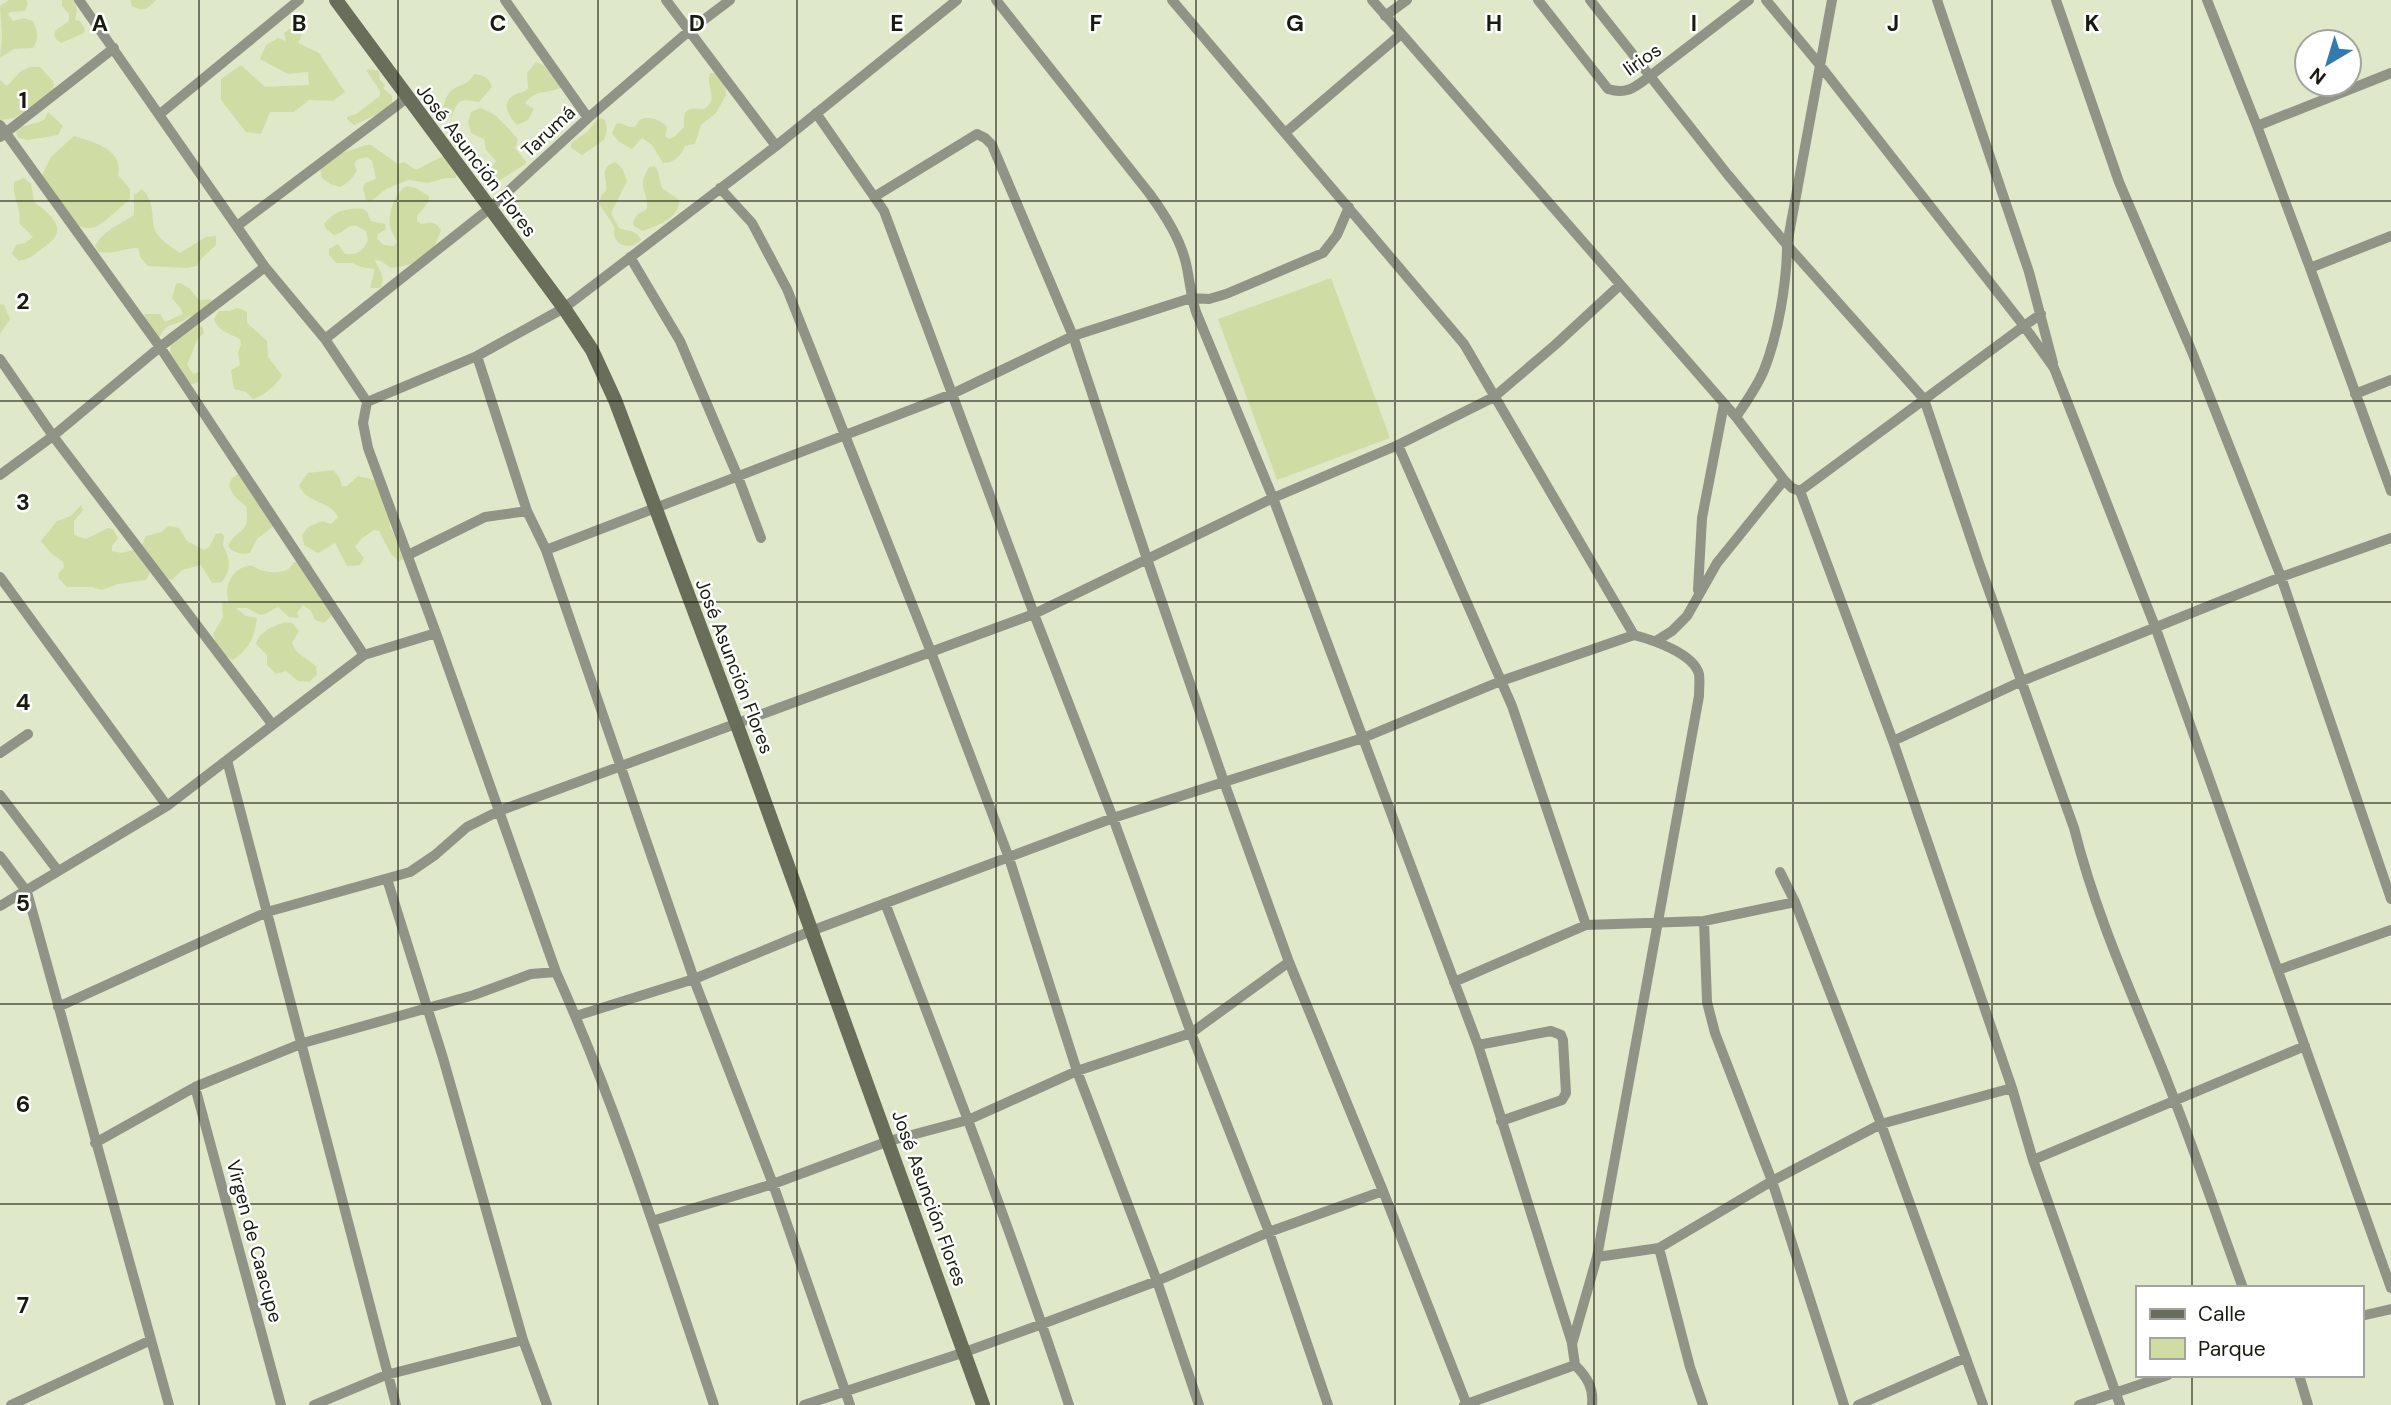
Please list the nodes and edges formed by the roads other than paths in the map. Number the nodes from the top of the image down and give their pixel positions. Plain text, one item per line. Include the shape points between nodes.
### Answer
1 (299, 0) edge
2 (336, 0) edge
3 (505, 0) edge
4 (666, 0) edge
5 (730, 0) edge
6 (957, 0) edge
7 (996, 0) edge
8 (1172, 0) edge
9 (1372, 0) edge
10 (1407, 0) edge
11 (1538, 0) edge
12 (1590, 0) edge
13 (1749, 0) edge
14 (1766, 0) edge
15 (1832, 0) edge
16 (1937, 0) edge
17 (2056, 0) edge
18 (2207, 0) edge
19 (84, 2) edge
20 (1385, 16) junction
21 (689, 31) junction
22 (1400, 35) junction
23 (114, 48) junction
24 (1819, 64) junction
25 (2391, 73) edge
26 (1650, 76) junction
27 (407, 98) junction
28 (816, 113) junction
29 (160, 114) junction
30 (588, 118) junction
31 (2257, 126) junction
32 (2, 132) edge
33 (1285, 132) junction
34 (776, 146) junction
35 (720, 188) junction
36 (874, 197) junction
37 (1349, 207) junction
38 (489, 209) junction
39 (237, 226) junction
40 (2391, 236) edge
41 (1787, 245) junction
42 (630, 257) junction
43 (265, 267) junction
44 (2310, 268) junction
45 (1620, 285) junction
46 (1191, 298) junction
47 (564, 308) junction
48 (2041, 314) junction
49 (2024, 327) junction
50 (1073, 335) junction
51 (325, 339) junction
52 (160, 347) junction
53 (477, 356) junction
54 (0, 359) edge
55 (2054, 368) junction
56 (2391, 380) edge
57 (952, 394) junction
58 (2355, 394) junction
59 (1494, 397) junction
60 (1924, 399) junction
61 (367, 402) junction
62 (1724, 404) junction
63 (1736, 417) junction
64 (845, 435) junction
65 (53, 436) junction
66 (1398, 445) junction
67 (0, 475) edge
68 (738, 477) junction
69 (1784, 480) junction
70 (1800, 491) junction
71 (2391, 491) edge
72 (1273, 498) junction
73 (654, 509) junction
74 (527, 511) junction
75 (761, 538) dead end
76 (2391, 538) edge
77 (546, 550) junction
78 (408, 555) junction
79 (1147, 559) junction
80 (0, 577) edge
81 (2281, 577) junction
82 (1698, 594) junction
83 (1034, 614) junction
84 (2156, 629) junction
85 (436, 632) junction
86 (1634, 635) junction
87 (1656, 641) junction
88 (931, 652) junction
89 (364, 655) junction
90 (1501, 681) junction
91 (2022, 681) junction
92 (272, 724) junction
93 (737, 725) junction
94 (28, 734) dead end
95 (1363, 738) junction
96 (1894, 741) junction
97 (0, 753) edge
98 (228, 761) junction
99 (620, 767) junction
100 (1224, 782) junction
101 (0, 794) edge
102 (167, 806) junction
103 (499, 811) junction
104 (1113, 818) junction
105 (0, 856) edge
106 (1009, 858) junction
107 (58, 871) junction
108 (1780, 872) dead end
109 (387, 879) junction
110 (27, 891) junction
111 (2391, 899) edge
112 (1795, 902) junction
113 (885, 903) junction
114 (0, 906) edge
115 (267, 912) junction
116 (1704, 921) junction
117 (1659, 923) junction
118 (1586, 925) junction
119 (2391, 930) edge
120 (811, 931) junction
121 (1289, 962) junction
122 (2278, 970) junction
123 (556, 972) junction
124 (694, 979) junction
125 (1454, 982) junction
126 (58, 1007) junction
127 (428, 1009) junction
128 (576, 1016) junction
129 (1191, 1033) junction
130 (303, 1043) junction
131 (1478, 1045) junction
132 (2305, 1046) junction
133 (1077, 1071) junction
134 (195, 1087) junction
135 (2012, 1088) junction
136 (2174, 1102) junction
137 (968, 1120) junction
138 (1501, 1121) junction
139 (1881, 1124) junction
140 (889, 1141) junction
141 (95, 1143) junction
142 (2034, 1160) junction
143 (1772, 1181) junction
144 (773, 1184) junction
145 (1383, 1191) junction
146 (652, 1221) junction
147 (1269, 1232) junction
148 (1659, 1248) junction
149 (1598, 1257) junction
150 (1157, 1281) junction
151 (2242, 1286) edge
152 (2391, 1288) edge
153 (2391, 1309) edge
154 (2363, 1316) edge
155 (1042, 1324) junction
156 (151, 1340) junction
157 (523, 1340) junction
158 (1572, 1343) junction
159 (965, 1352) junction
160 (1965, 1358) junction
161 (1575, 1365) junction
162 (386, 1375) junction
163 (2163, 1377) edge
164 (2300, 1377) edge
165 (845, 1392) junction
166 (2117, 1394) junction
167 (10, 1405) edge
168 (169, 1405) edge
169 (281, 1405) edge
170 (314, 1405) edge
171 (396, 1405) edge
172 (547, 1405) edge
173 (714, 1405) edge
174 (804, 1405) edge
175 (850, 1405) edge
176 (983, 1405) edge
177 (1069, 1405) edge
178 (1199, 1405) edge
179 (1328, 1405) edge
180 (1466, 1405) edge
181 (1592, 1405) edge
182 (1703, 1405) edge
183 (1844, 1405) edge
184 (1858, 1405) edge
185 (1983, 1405) edge
186 (2079, 1405) edge
187 (2120, 1405) edge
188 (2308, 1405) edge

1 - 29 street
2 - 27 street, José Asunción Flores
3 - 30 street
4 - 21 street
5 - 21 street, Tarumá
6 - 28 street
7 - 46 street via 1166,216 1187,266
8 - 33 street
9 - 20 street
10 - 20 street
11 - 26 street, lirios via 1608,89 1621,93
12 - 26 street
13 - 26 street, lirios
14 - 24 street
15 - 24 street
16 - 48 street
17 - 81 street via 2119,182
18 - 31 street
19 - 23 street
20 - 22 street
21 - 30 street, Tarumá
21 - 34 street
22 - 33 street
22 - 45 street
23 - 29 street
23 - 32 street
24 - 41 street
24 - 49 street
25 - 31 street
26 - 41 street
27 - 38 street, José Asunción Flores
27 - 39 street
28 - 34 street
28 - 36 street
29 - 39 street
30 - 38 street, Tarumá
31 - 44 street
32 - 52 street
33 - 37 street
34 - 35 street
35 - 42 street
35 - 64 street via 752,223 787,289
36 - 50 street via 977,134 985,138 992,145
36 - 57 street via 884,211
37 - 46 street via 1323,253 1209,299
37 - 59 street via 1464,344
38 - 47 street, José Asunción Flores
38 - 51 street, Tarumá
39 - 43 street
40 - 44 street
41 - 60 street
41 - 63 street via 1785,285 1769,355 1760,380
42 - 47 street
42 - 68 street via 680,341
43 - 51 street
43 - 52 street
44 - 58 street
45 - 59 street
45 - 62 street
46 - 50 street
46 - 72 street
47 - 53 street
47 - 73 street, José Asunción Flores via 592,350 615,400
48 - 49 street
48 - 55 street
49 - 55 street
49 - 60 street
50 - 57 street
50 - 79 street
51 - 61 street
52 - 65 street
52 - 89 street
53 - 61 street
53 - 74 street
54 - 65 street
55 - 84 street
56 - 58 street
57 - 64 street
57 - 83 street
58 - 71 street
59 - 66 street
59 - 86 street
60 - 70 street
60 - 91 street
61 - 78 street via 363,423 368,448
62 - 63 street
62 - 82 street via 1702,518
63 - 69 street
64 - 68 street
64 - 88 street
65 - 67 street
65 - 92 street
66 - 72 street
66 - 90 street
68 - 73 street
68 - 75 street
69 - 70 street
69 - 82 street via 1717,563
70 - 96 street
72 - 79 street
72 - 95 street
73 - 77 street
73 - 93 street, José Asunción Flores
74 - 77 street
74 - 78 street via 485,517
76 - 81 street
77 - 99 street
78 - 85 street
79 - 83 street
79 - 100 street
80 - 102 street
81 - 84 street
81 - 111 street
82 - 87 street via 1672,631
83 - 88 street
83 - 104 street
84 - 91 street
84 - 122 street
85 - 89 street
85 - 103 street
86 - 87 street
86 - 90 street
87 - 117 street via 1691,661 1700,676
88 - 93 street
88 - 106 street
89 - 92 street
90 - 95 street
90 - 118 street
91 - 96 street
91 - 136 street via 2093,897
92 - 98 street
93 - 99 street
93 - 120 street, José Asunción Flores
94 - 97 street
95 - 100 street
95 - 125 street
96 - 135 street
98 - 102 street
98 - 115 street
99 - 103 street
99 - 124 street
100 - 104 street
100 - 121 street
101 - 107 street
102 - 107 street
103 - 109 street via 467,827 410,872
103 - 123 street
104 - 106 street
104 - 129 street
105 - 110 street
106 - 113 street
106 - 133 street
107 - 110 street
108 - 112 street
109 - 115 street
109 - 127 street
110 - 114 street
110 - 126 street
112 - 116 street
112 - 139 street
113 - 120 street
113 - 137 street
115 - 126 street
115 - 130 street
116 - 117 street
116 - 143 street via 1707,1002
117 - 118 street
117 - 149 street
118 - 125 street
119 - 122 street
120 - 124 street
120 - 140 street, José Asunción Flores
121 - 129 street
121 - 145 street
122 - 132 street
123 - 127 street via 531,974
123 - 128 street
124 - 128 street
124 - 144 street
125 - 131 street
126 - 141 street
127 - 130 street
127 - 157 street
128 - 146 street
129 - 133 street
129 - 147 street
130 - 134 street
130 - 162 street
131 - 138 street
131 - 138 street via 1551,1031 1563,1040 1563,1100
132 - 136 street
132 - 152 street
133 - 137 street
133 - 150 street
134 - 141 street
134 - 169 street, Virgen de Caacupe
135 - 139 street
135 - 142 street
136 - 142 street
136 - 151 street
137 - 140 street
137 - 155 street
138 - 158 street
139 - 143 street
139 - 160 street
140 - 144 street
140 - 159 street, José Asunción Flores
141 - 156 street
142 - 166 street
143 - 148 street
143 - 183 street
144 - 146 street
144 - 165 street
145 - 147 street
145 - 180 street
146 - 173 street
147 - 150 street
147 - 179 street
148 - 149 street
148 - 182 street
149 - 158 street
150 - 155 street
150 - 178 street
153 - 154 street
155 - 159 street
155 - 177 street
156 - 167 street
156 - 168 street
157 - 162 street
157 - 172 street
158 - 161 street
159 - 165 street
159 - 176 street, José Asunción Flores
160 - 184 street
160 - 185 street
161 - 180 street
161 - 181 street via 1593,1390
162 - 170 street
162 - 171 street
163 - 166 street
164 - 188 street
165 - 174 street
165 - 175 street
166 - 186 street
166 - 187 street

